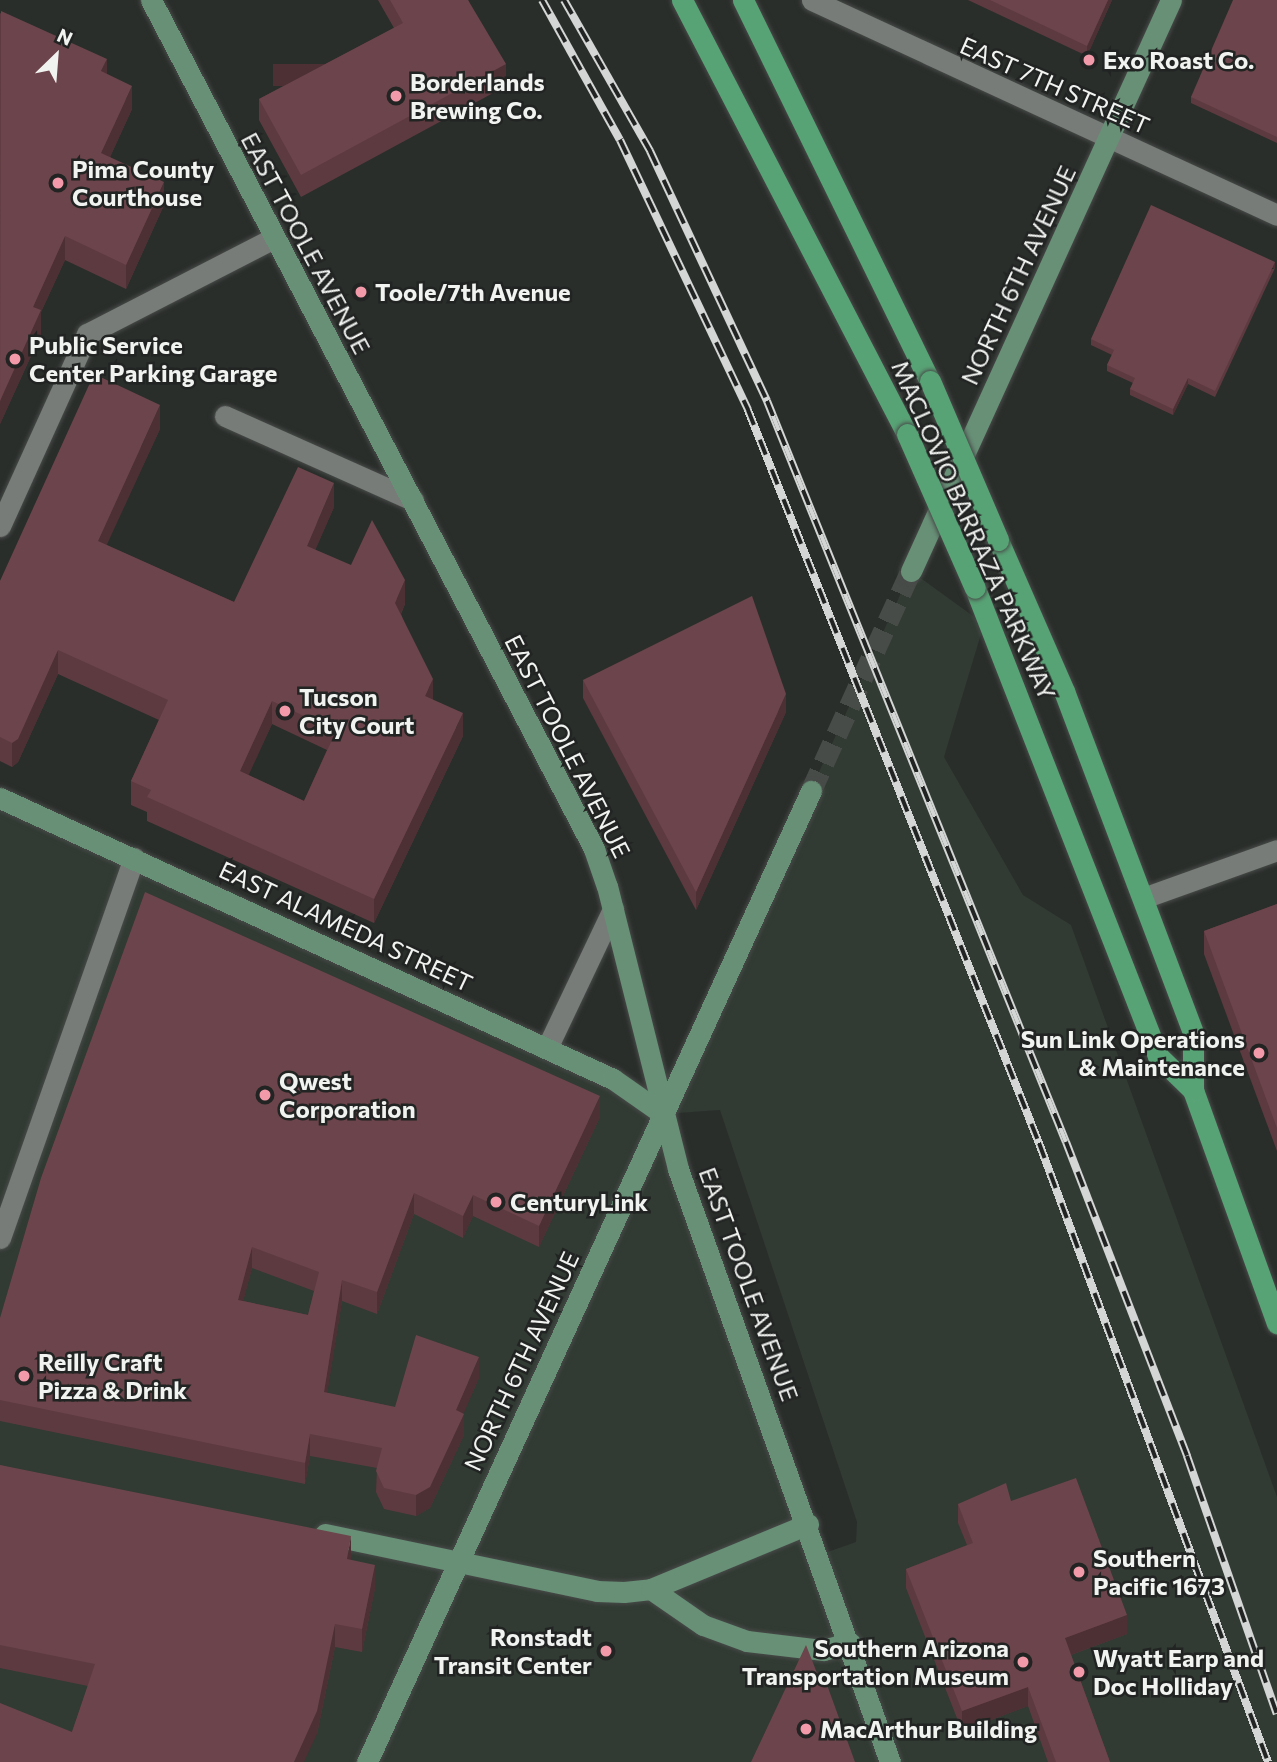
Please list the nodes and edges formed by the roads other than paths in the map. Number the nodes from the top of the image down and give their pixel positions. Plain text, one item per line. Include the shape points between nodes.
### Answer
1 (152, 0) edge
2 (682, 0) edge
3 (743, 0) edge
4 (1171, 0) edge
5 (811, 1) edge
6 (1110, 139) junction
7 (1277, 215) edge
8 (272, 239) junction
9 (225, 416) dead end
10 (413, 500) junction
11 (0, 526) edge
12 (911, 571) tunnel mouth
13 (811, 791) tunnel mouth
14 (0, 798) edge
15 (1277, 850) edge
16 (134, 858) junction
17 (1143, 898) junction
18 (613, 909) junction
19 (547, 1048) junction
20 (1193, 1090) junction
21 (663, 1114) junction
22 (0, 1238) edge
23 (1277, 1322) edge
24 (808, 1524) junction
25 (309, 1531) edge
26 (458, 1562) junction
27 (651, 1589) junction
28 (849, 1643) junction
29 (367, 1762) edge
30 (890, 1762) edge

1 - 8 street, EAST TOOLE AVENUE
2 - 20 main road, MACLOVIO BARRAZA PARKWAY, bridge via 907,434 975,588 1158,1056
3 - 17 main road, MACLOVIO BARRAZA PARKWAY, bridge via 930,381 1064,691
4 - 6 street, NORTH 6TH AVENUE
5 - 6 street, EAST 7TH STREET
6 - 7 street, EAST 7TH STREET
6 - 12 street, NORTH 6TH AVENUE
8 - 10 street, EAST TOOLE AVENUE
8 - 11 street via 87,334
9 - 10 street
10 - 18 street, EAST TOOLE AVENUE via 582,824
13 - 21 street, NORTH 6TH AVENUE
14 - 16 street, EAST ALAMEDA STREET
15 - 17 street
16 - 19 street, EAST ALAMEDA STREET
16 - 22 street
17 - 20 main road, MACLOVIO BARRAZA PARKWAY via 1193,1033
18 - 19 street
18 - 21 street, EAST TOOLE AVENUE
19 - 21 street, EAST ALAMEDA STREET via 613,1079
20 - 23 main road, MACLOVIO BARRAZA PARKWAY
21 - 24 street, EAST TOOLE AVENUE via 687,1194
21 - 26 street, NORTH 6TH AVENUE
24 - 27 street
24 - 28 street, EAST TOOLE AVENUE
25 - 26 street
26 - 27 street via 597,1591
26 - 29 street, NORTH 6TH AVENUE
27 - 28 street via 703,1625 747,1641 823,1650
28 - 30 street, EAST TOOLE AVENUE

